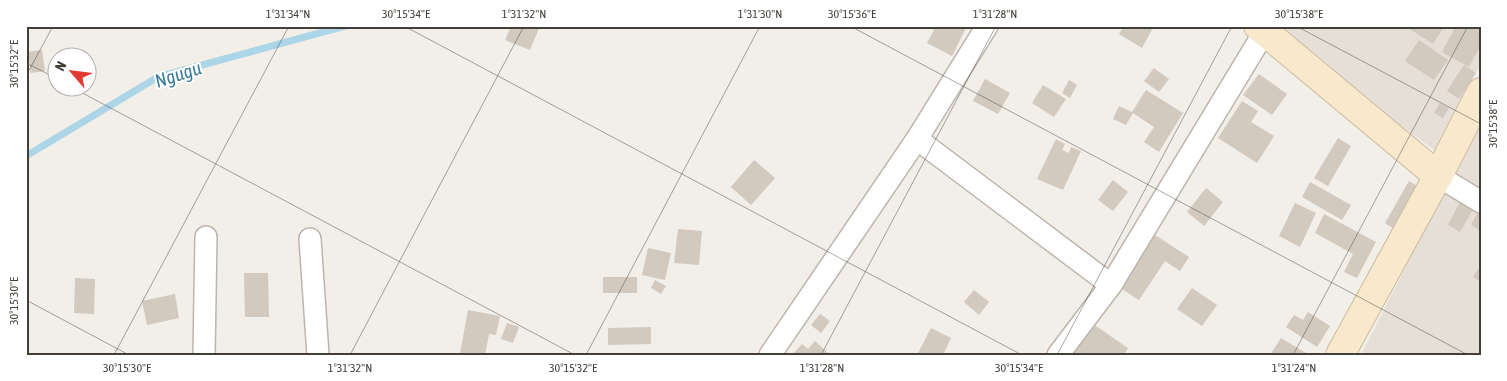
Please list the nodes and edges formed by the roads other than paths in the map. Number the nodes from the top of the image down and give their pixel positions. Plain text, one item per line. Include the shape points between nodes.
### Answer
1 (987, 26) edge
2 (1264, 28) edge
3 (1481, 92) edge
4 (916, 139) junction
5 (1438, 176) junction
6 (1481, 202) edge
7 (206, 237) dead end
8 (310, 239) dead end
9 (1111, 285) junction
10 (204, 355) edge
11 (318, 355) edge
12 (770, 355) edge
13 (1058, 355) edge
14 (1340, 355) edge

1 - 4 street
2 - 5 main road
2 - 9 street
3 - 5 main road
4 - 9 street
4 - 12 street
5 - 6 street
5 - 14 main road
7 - 10 street
8 - 11 street
9 - 13 street

